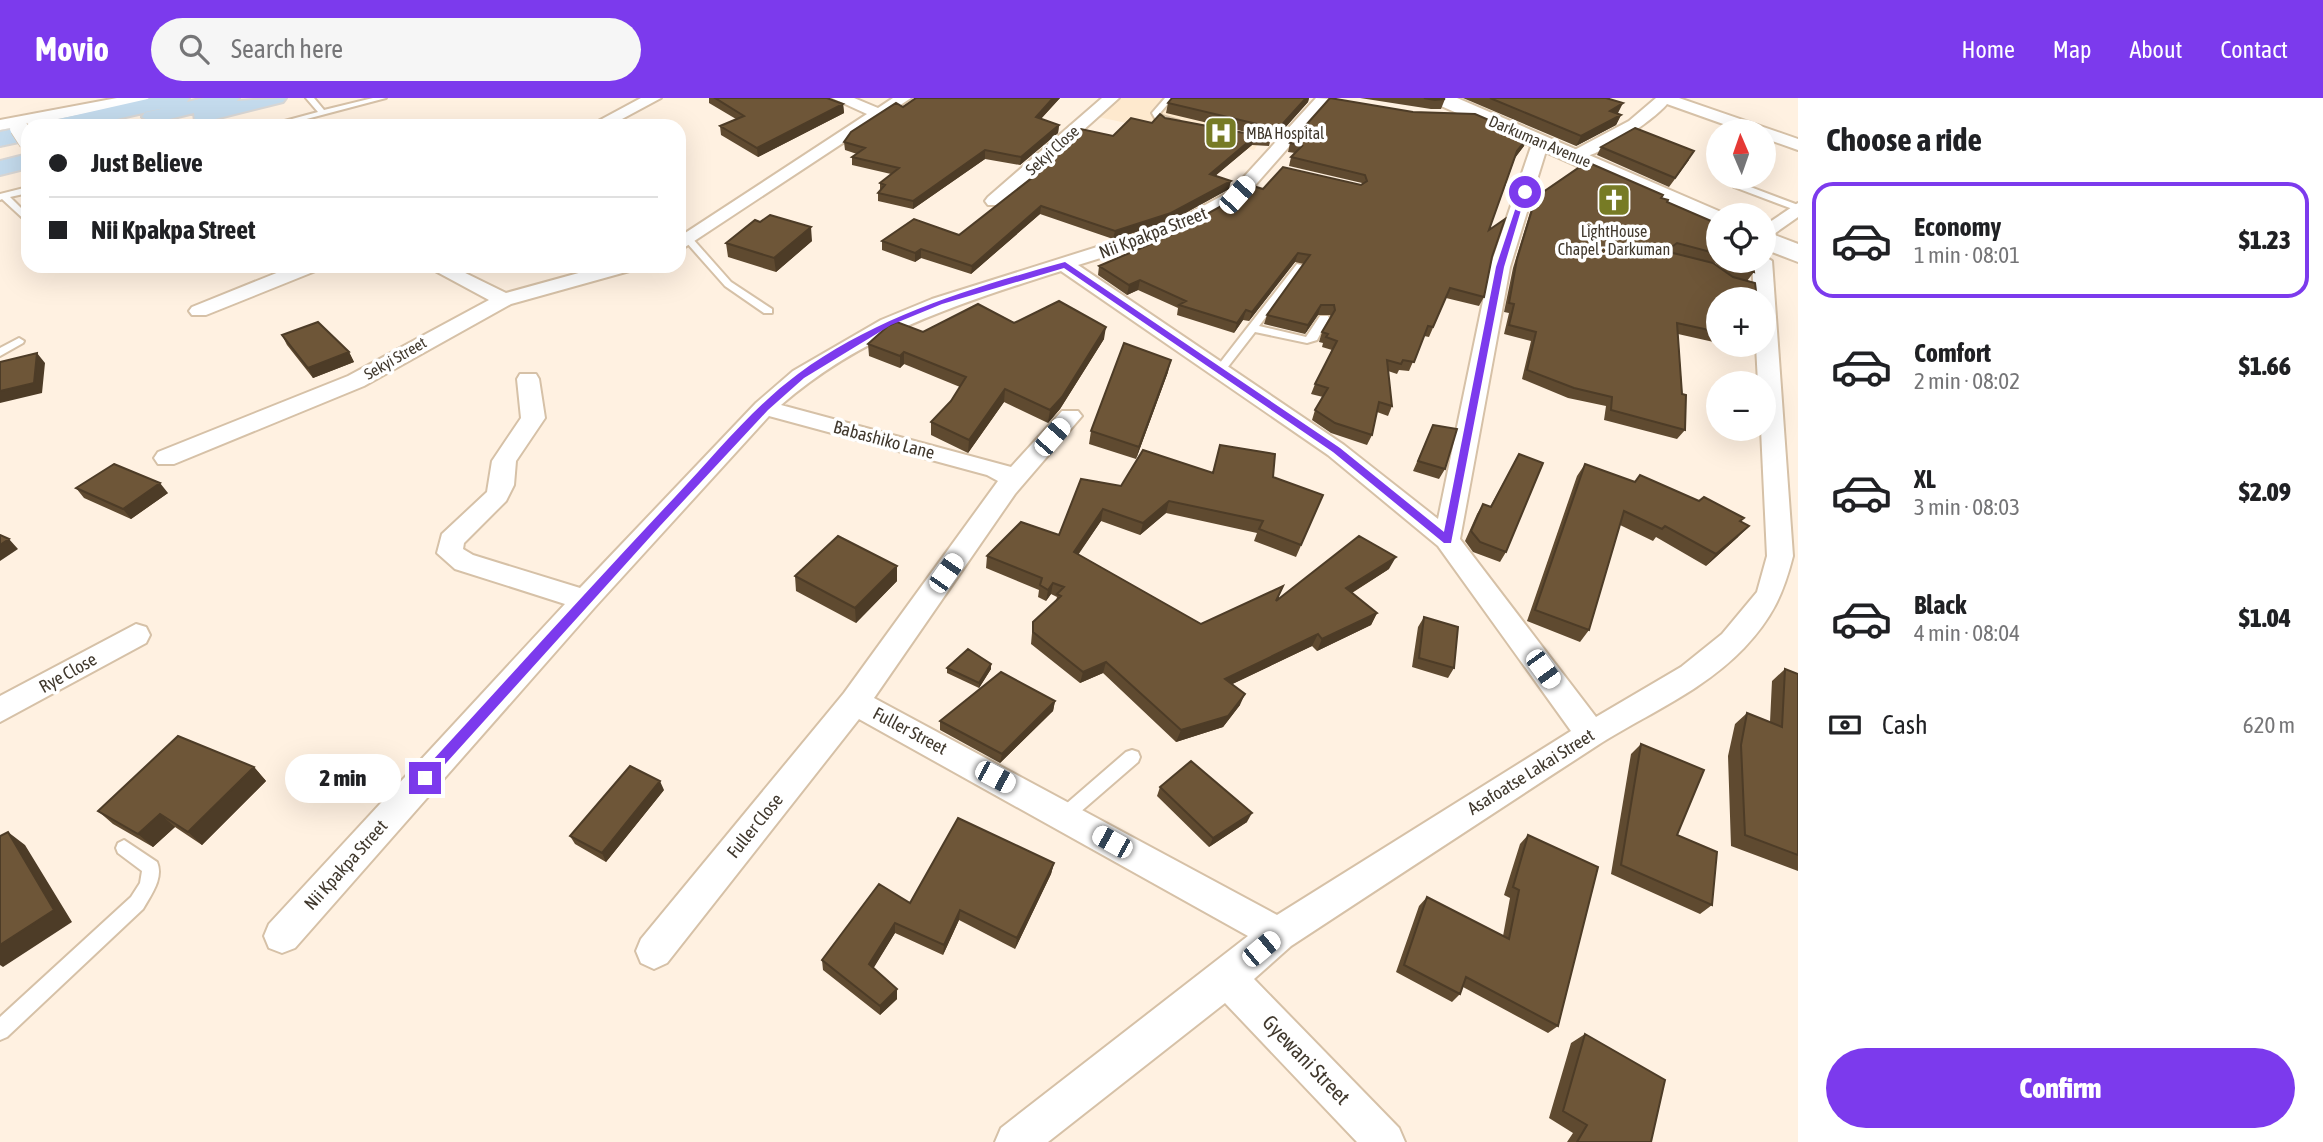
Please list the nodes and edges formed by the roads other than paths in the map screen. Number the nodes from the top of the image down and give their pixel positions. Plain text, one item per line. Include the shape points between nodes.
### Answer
1 (141, 98) edge
2 (179, 98) edge
3 (229, 98) edge
4 (276, 98) edge
5 (310, 98) edge
6 (382, 98) edge
7 (653, 98) edge
8 (840, 98) edge
9 (903, 98) edge
10 (1111, 98) edge
11 (1169, 98) edge
12 (1664, 98) edge
13 (1325, 100) edge
14 (1439, 108) edge
15 (322, 112) junction
16 (880, 114) junction
17 (31, 119) edge
18 (88, 119) edge
19 (143, 119) edge
20 (192, 119) edge
21 (296, 119) edge
22 (611, 119) edge
23 (1724, 119) edge
24 (21, 121) edge
25 (1180, 124) edge
26 (0, 125) edge
27 (1776, 137) edge
28 (21, 138) edge
29 (1541, 141) junction
30 (1798, 145) edge
31 (0, 154) edge
32 (1573, 155) junction
33 (21, 163) edge
34 (0, 168) edge
35 (1748, 189) edge
36 (21, 192) edge
37 (2, 196) edge
38 (994, 201) dead end
39 (1798, 208) edge
40 (21, 214) edge
41 (1706, 214) edge
42 (1776, 227) edge
43 (686, 241) edge
44 (1776, 243) edge
45 (686, 244) edge
46 (1798, 254) edge
47 (1065, 265) junction
48 (1300, 266) edge
49 (294, 273) edge
50 (450, 273) edge
51 (601, 273) edge
52 (1760, 273) edge
53 (504, 300) junction
54 (199, 311) dead end
55 (768, 311) dead end
56 (1324, 318) edge
57 (1252, 328) junction
58 (19, 341) dead end
59 (0, 353) edge
60 (1220, 370) junction
61 (528, 379) dead end
62 (764, 408) junction
63 (1070, 416) dead end
64 (166, 458) dead end
65 (1009, 476) junction
66 (1447, 540) junction
67 (584, 600) junction
68 (136, 635) dead end
69 (855, 702) junction
70 (0, 710) edge
71 (1591, 734) junction
72 (1132, 757) dead end
73 (1065, 815) junction
74 (124, 848) edge
75 (1278, 934) junction
76 (282, 936) dead end
77 (654, 951) dead end
78 (1227, 978) junction
79 (0, 1030) edge
80 (1015, 1142) edge
81 (1385, 1142) edge

1 - 17 street
2 - 18 highway
3 - 19 highway
4 - 20 highway
5 - 15 lane
6 - 15 lane
7 - 22 street
8 - 16 street
9 - 16 street
10 - 38 street, Sekyi Close
11 - 25 lane via 1156,113
12 - 23 street
12 - 32 street via 1625,130
13 - 47 street, Nii Kpakpa Street via 1277,142 1270,167 1212,211 1177,228
14 - 29 street, Darkuman Avenue via 1478,114
15 - 21 lane
16 - 43 street
24 - 26 street
27 - 30 street
28 - 31 highway
29 - 32 street, Darkuman Avenue
29 - 66 street via 1500,267
32 - 41 street, Darkuman Avenue
33 - 34 highway
35 - 39 lane
36 - 37 lane
37 - 40 lane
39 - 42 street
44 - 46 street
45 - 55 lane via 728,284
47 - 60 street
47 - 62 street, Nii Kpakpa Street via 939,303 888,324 801,376
48 - 57 lane
49 - 54 street
50 - 53 street
51 - 53 street, Sekyi Street
52 - 71 street, Asafoatse Lakai Street via 1780,556 1770,594 1732,642 1692,675
53 - 64 street, Sekyi Street via 356,381
56 - 57 lane via 1313,338 1307,340
57 - 60 lane
58 - 59 lane
60 - 66 street via 1336,450
61 - 67 street via 537,409 535,419 505,461 502,486 494,499 451,540 450,553 464,562
62 - 65 street, Babashiko Lane
62 - 67 street, Nii Kpakpa Street
63 - 65 street, Fuller Street
65 - 69 street, Fuller Street via 1006,488
66 - 71 street
67 - 76 street, Nii Kpakpa Street
68 - 70 street, Rye Close
69 - 73 street, Fuller Street
69 - 77 street, Fuller Close
71 - 75 street, Asafoatse Lakai Street
72 - 73 lane
73 - 75 street, Fuller Street
74 - 79 lane via 151,868 148,885 137,903
75 - 78 street, Asafoatse Lakai Street
78 - 80 street, Asafoatse Lakai Street
78 - 81 street, Gyewani Street

